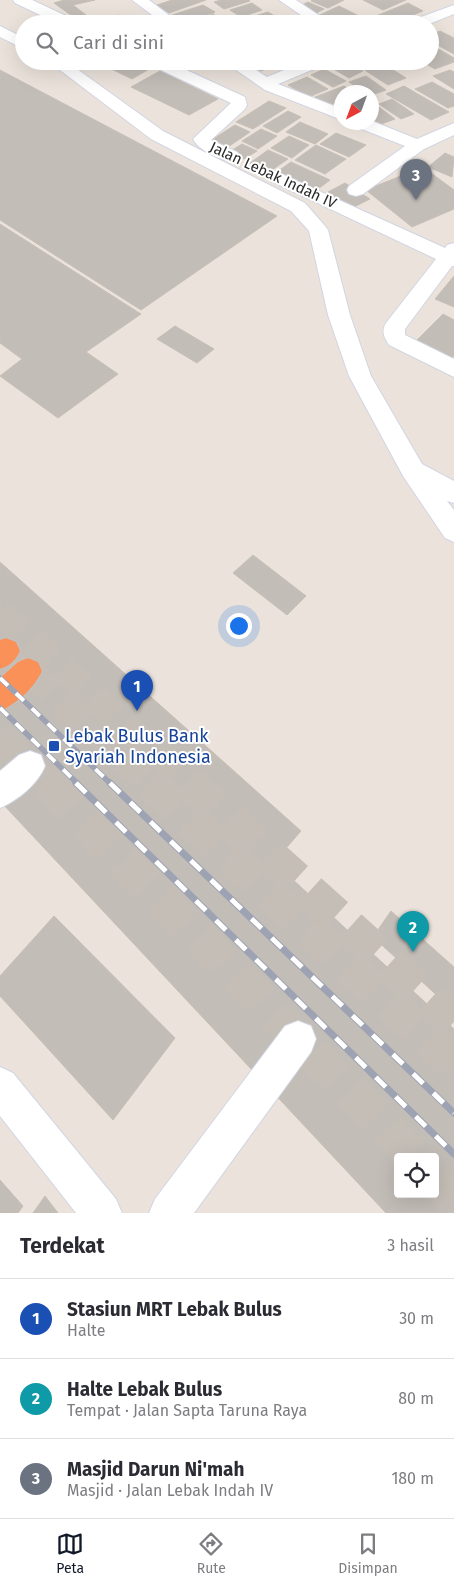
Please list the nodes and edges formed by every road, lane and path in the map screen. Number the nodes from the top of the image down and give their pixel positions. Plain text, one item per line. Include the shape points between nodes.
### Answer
1 (139, 0) edge
2 (286, 0) edge
3 (436, 0) edge
4 (14, 1) edge
5 (453, 9) edge
6 (49, 15) edge
7 (161, 15) edge
8 (311, 15) edge
9 (438, 15) edge
10 (0, 31) edge
11 (15, 39) edge
12 (68, 70) edge
13 (173, 70) edge
14 (244, 70) edge
15 (297, 70) edge
16 (263, 83) junction
17 (334, 112) edge
18 (454, 128) edge
19 (379, 130) edge
20 (418, 145) junction
21 (356, 190) dead end
22 (452, 255) edge
23 (454, 369) edge
24 (412, 469) junction
25 (454, 493) edge
26 (454, 531) edge
27 (28, 672) dead end
28 (0, 697) edge
29 (30, 766) dead end
30 (0, 792) edge
31 (298, 1039) dead end
32 (0, 1086) edge
33 (102, 1213) edge
34 (169, 1213) edge

1 - 7 street
2 - 8 street
3 - 5 street
4 - 6 street
5 - 9 street
10 - 11 street
12 - 24 street via 157,135 298,207 318,230 339,315 360,376
13 - 22 street, Jalan Lebak Indah IV via 239,101 239,105 202,139 204,143
14 - 16 street
15 - 16 street
16 - 17 street
18 - 20 street
19 - 20 street
20 - 21 street
22 - 23 street via 394,328 394,335 397,340
24 - 25 street
24 - 26 street
27 - 28 highway
29 - 30 street
31 - 34 street
32 - 33 street

